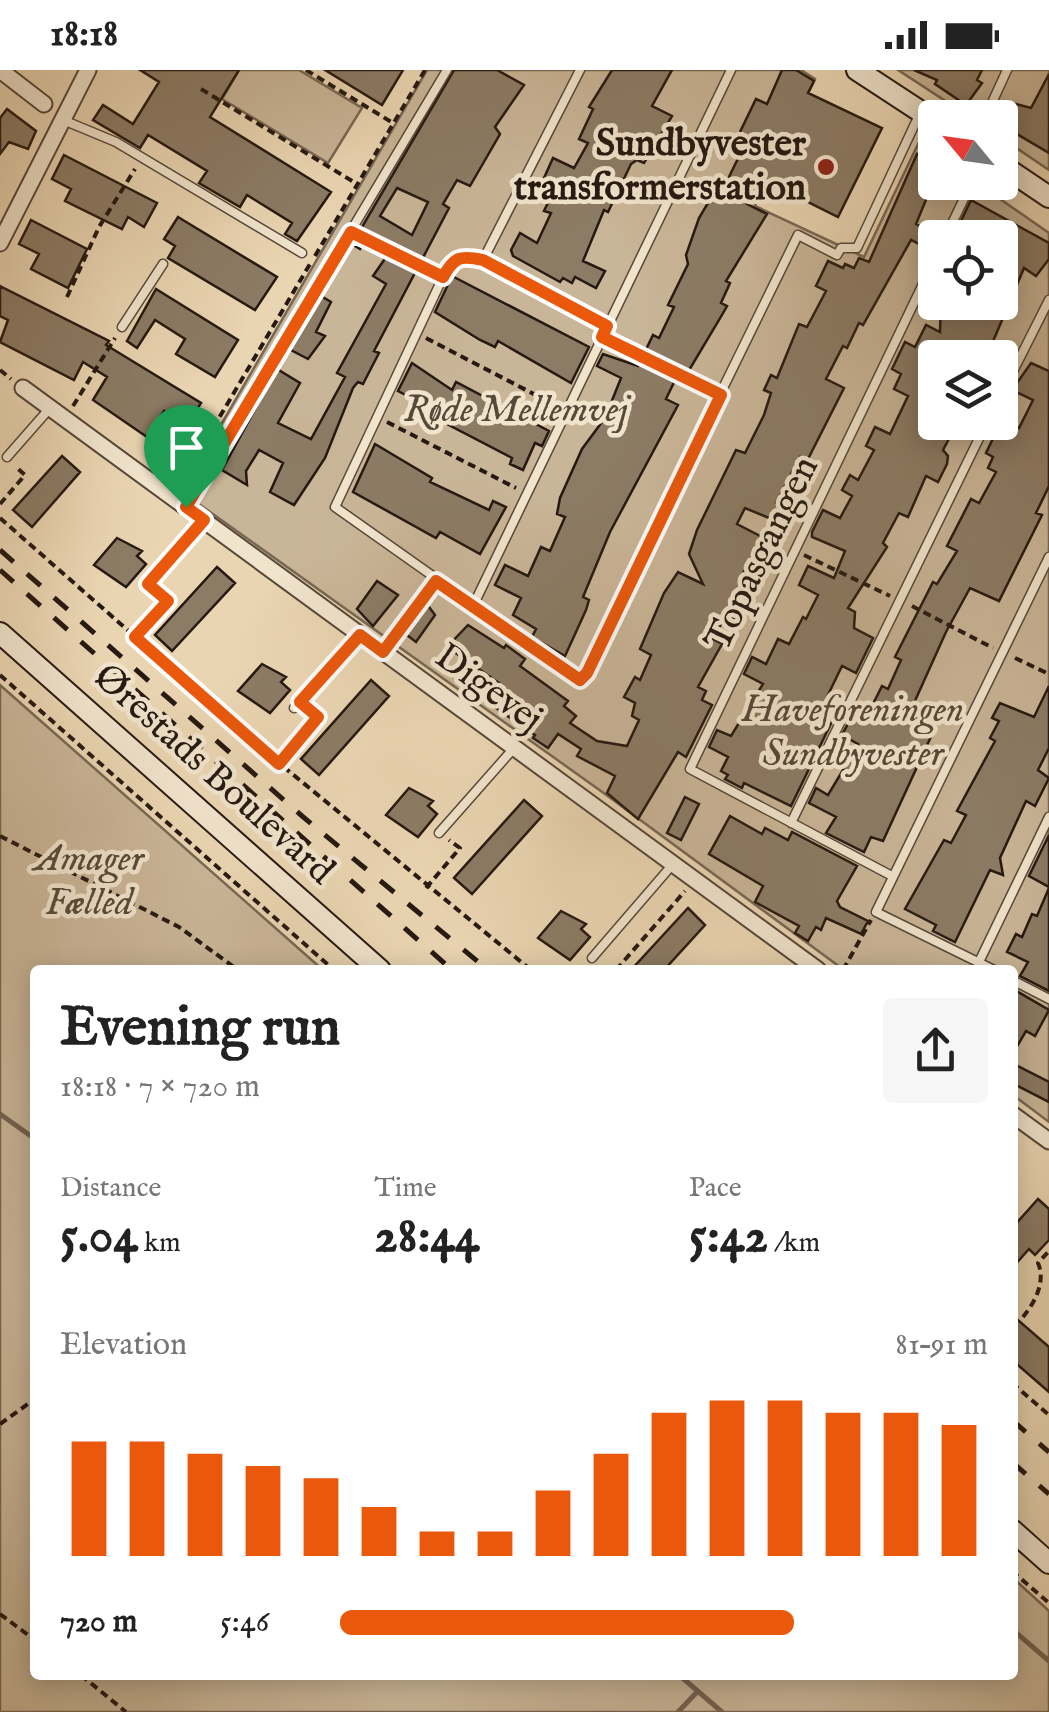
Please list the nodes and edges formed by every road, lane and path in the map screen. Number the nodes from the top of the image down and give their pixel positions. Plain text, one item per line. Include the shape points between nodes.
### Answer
1 (0, 70) edge
2 (88, 70) edge
3 (306, 70) edge
4 (424, 70) edge
5 (447, 70) edge
6 (580, 70) edge
7 (731, 70) edge
8 (1007, 70) edge
9 (869, 73) edge
10 (202, 89) dead end
11 (993, 100) edge
12 (44, 104) dead end
13 (918, 109) edge
14 (63, 120) junction
15 (392, 124) junction
16 (918, 135) edge
17 (142, 157) junction
18 (1018, 176) edge
19 (357, 184) junction
20 (1049, 197) edge
21 (351, 232) junction
22 (0, 242) edge
23 (302, 253) dead end
24 (483, 260) junction
25 (162, 264) dead end
26 (443, 277) junction
27 (918, 294) edge
28 (67, 297) dead end
29 (1049, 300) edge
30 (262, 326) dead end
31 (607, 326) junction
32 (122, 327) joint
33 (270, 331) junction
34 (417, 334) junction
35 (602, 337) junction
36 (1018, 361) edge
37 (23, 388) dead end
38 (222, 390) dead end
39 (721, 395) junction
40 (231, 397) junction
41 (50, 408) junction
42 (567, 411) junction
43 (378, 417) junction
44 (65, 419) junction
45 (978, 440) edge
46 (7, 457) joint
47 (528, 494) junction
48 (172, 497) junction
49 (0, 504) edge
50 (186, 507) junction
51 (0, 518) edge
52 (204, 520) junction
53 (795, 551) junction
54 (1049, 557) edge
55 (436, 581) junction
56 (148, 584) joint
57 (898, 599) junction
58 (473, 606) junction
59 (0, 633) edge
60 (360, 635) junction
61 (135, 637) junction
62 (383, 652) junction
63 (1003, 653) junction
64 (1049, 674) edge
65 (0, 675) edge
66 (297, 705) joint
67 (514, 748) junction
68 (279, 764) junction
69 (1049, 817) edge
70 (791, 823) junction
71 (439, 833) joint
72 (0, 836) edge
73 (673, 864) junction
74 (892, 876) junction
75 (695, 880) junction
76 (426, 888) junction
77 (876, 912) junction
78 (592, 958) dead end
79 (979, 962) junction
80 (231, 965) edge
81 (328, 965) edge
82 (374, 965) edge
83 (525, 965) edge
84 (620, 965) edge
85 (811, 965) edge
86 (846, 965) edge
87 (985, 965) edge
88 (1018, 983) edge
89 (1049, 999) edge
90 (1018, 1118) edge
91 (1049, 1140) edge
92 (1049, 1251) edge
93 (1023, 1317) dead end
94 (1018, 1387) edge
95 (30, 1403) edge
96 (1049, 1415) edge
97 (0, 1424) edge
98 (1018, 1535) edge
99 (1049, 1562) edge
100 (1018, 1575) edge
101 (1049, 1603) edge
102 (0, 1614) edge
103 (30, 1636) edge
104 (87, 1680) edge
105 (126, 1712) edge

1 - 12 street
2 - 14 street
3 - 15 path
4 - 15 path
5 - 21 lane
6 - 24 lane
7 - 31 lane
8 - 11 lane
9 - 13 street
10 - 19 path
14 - 17 lane
14 - 22 street
15 - 19 path
16 - 39 lane via 857,248 841,248 836,255 798,235
17 - 23 lane
17 - 28 path
18 - 20 street
19 - 33 path
21 - 26 path
21 - 50 lane
24 - 26 lane via 453,260
24 - 31 path
25 - 32 lane
26 - 34 lane
27 - 53 lane, Topasgangen
29 - 36 lane
30 - 33 path
31 - 35 lane
32 - 44 path
33 - 40 path
34 - 42 path
34 - 43 lane
35 - 39 path
35 - 42 lane
37 - 41 street, Digevej
38 - 40 path
39 - 58 lane via 580,680
40 - 48 path
41 - 44 street, Digevej
41 - 46 lane
42 - 47 lane
43 - 47 path
43 - 55 lane via 335,507
44 - 48 street, Digevej
45 - 57 lane
46 - 49 path via 25,475
47 - 58 lane
48 - 50 street, Digevej
50 - 52 street, Digevej
51 - 61 path
52 - 56 lane
52 - 60 street, Digevej
53 - 57 path
53 - 70 lane, Topasgangen via 690,769
54 - 63 lane
55 - 58 lane
55 - 62 path
56 - 61 path via 168,601
57 - 63 path
57 - 70 lane
59 - 82 street, Ørestads Boulevard
60 - 62 street, Digevej
60 - 66 lane
61 - 68 path
62 - 67 street, Digevej
63 - 64 path
63 - 74 lane
65 - 81 path
66 - 68 path via 318,717
67 - 71 lane
67 - 73 street, Digevej
68 - 76 path
69 - 79 lane
70 - 74 lane, Topasgangen
71 - 76 path via 460,848
72 - 80 path via 179,928
73 - 75 street, Digevej
73 - 78 lane
74 - 77 lane
75 - 84 path
75 - 85 street, Digevej
76 - 83 path
77 - 79 lane
77 - 86 path
79 - 87 lane
88 - 89 lane
90 - 91 street
92 - 93 path via 1038,1264 1035,1302
94 - 96 path
95 - 97 path
98 - 99 street
100 - 101 path
102 - 103 path
104 - 105 path

